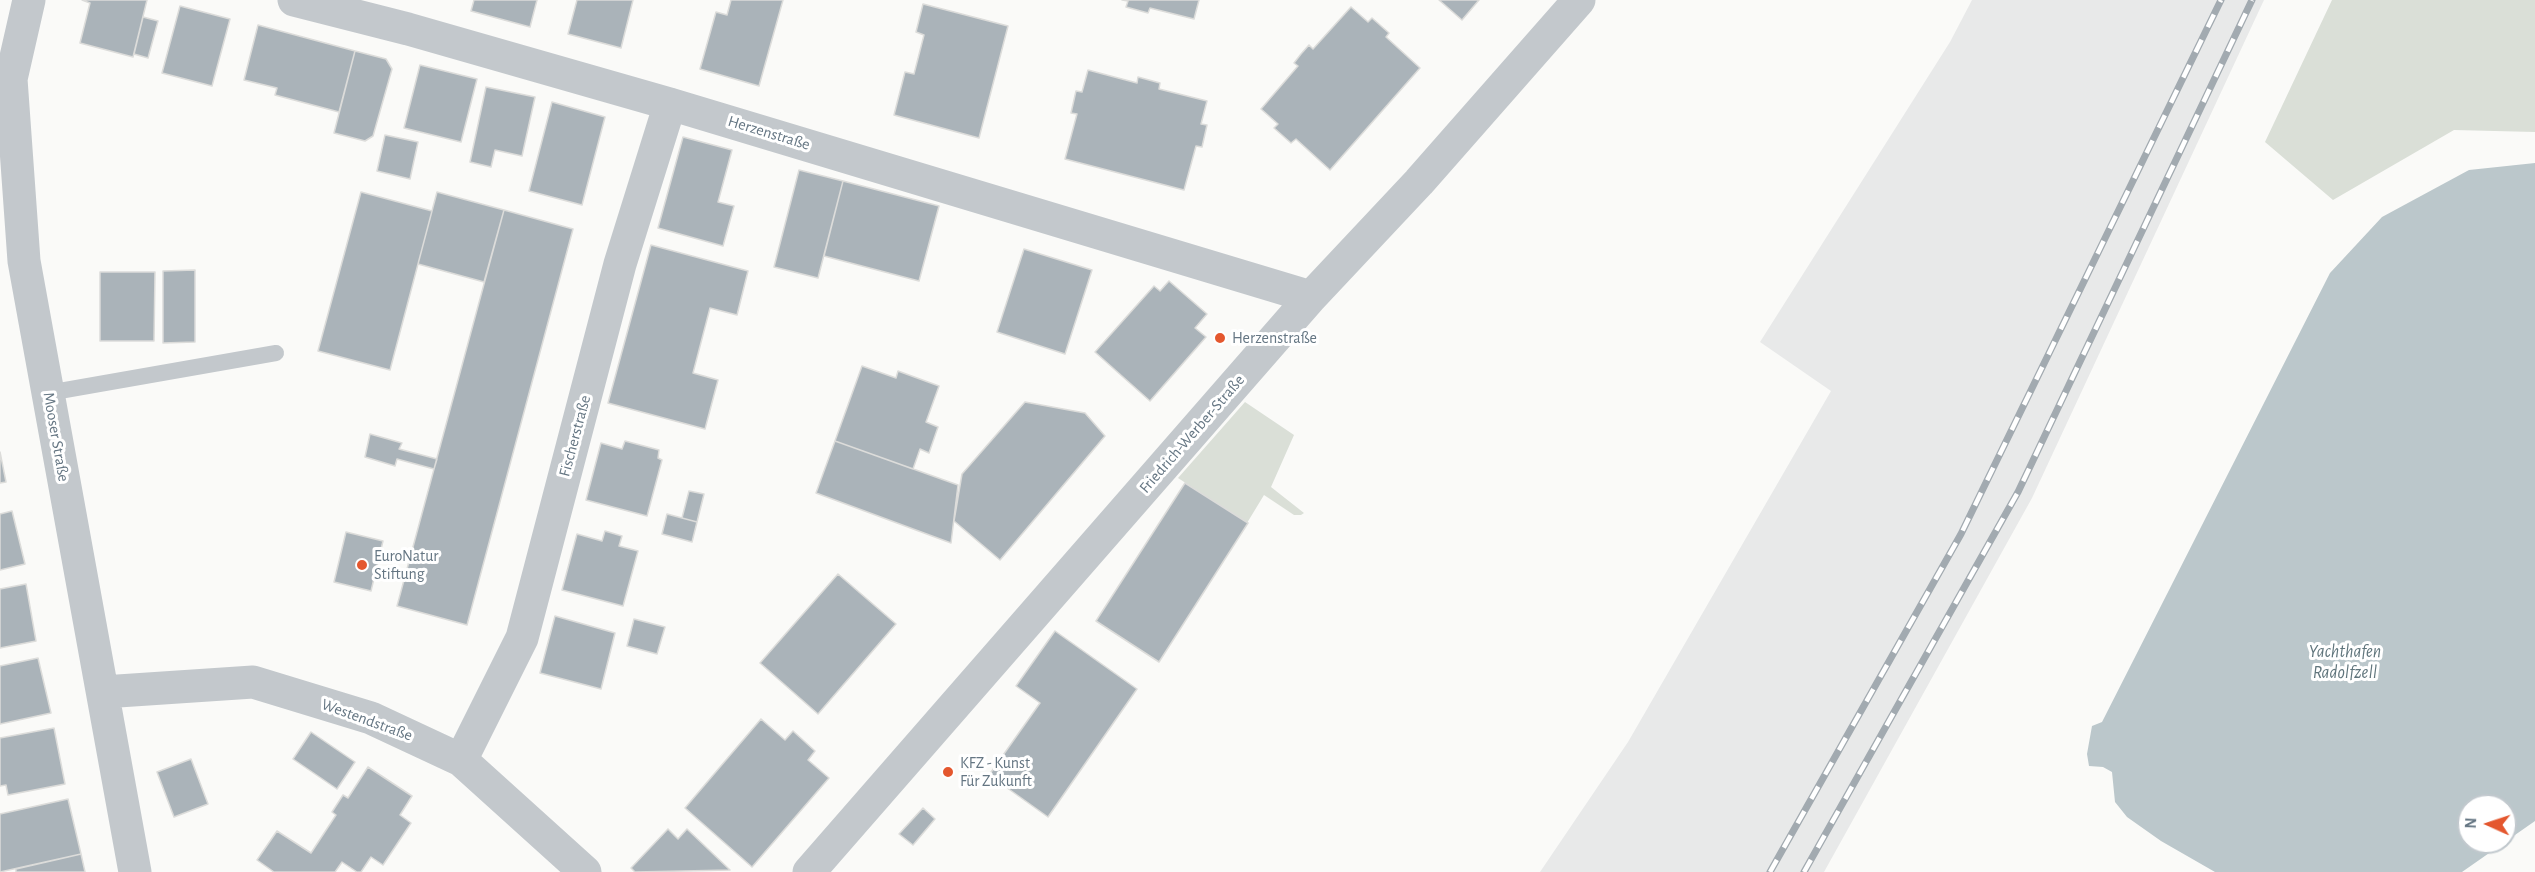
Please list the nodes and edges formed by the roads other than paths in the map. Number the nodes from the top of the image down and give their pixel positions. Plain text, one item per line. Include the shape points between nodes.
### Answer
1 (29, 0) edge
2 (294, 0) edge
3 (1579, 0) edge
4 (6, 81) edge
5 (670, 104) junction
6 (1311, 297) junction
7 (276, 352) dead end
8 (48, 393) junction
9 (103, 692) junction
10 (461, 760) junction
11 (135, 872) edge
12 (585, 872) edge
13 (809, 872) edge

1 - 4 street, Mooser Straße
2 - 5 street, Herzenstraße
3 - 6 street, Friedrich-Werber-Straße via 1419,182
4 - 8 street, Mooser Straße via 24,261
5 - 6 street, Herzenstraße
5 - 10 street, Fischerstraße via 620,264 522,638
6 - 13 street, Friedrich-Werber-Straße
7 - 8 lane
8 - 9 street, Mooser Straße
9 - 10 street, Westendstraße via 253,682 371,718
9 - 11 street, Mooser Straße
10 - 12 street, Westendstraße

